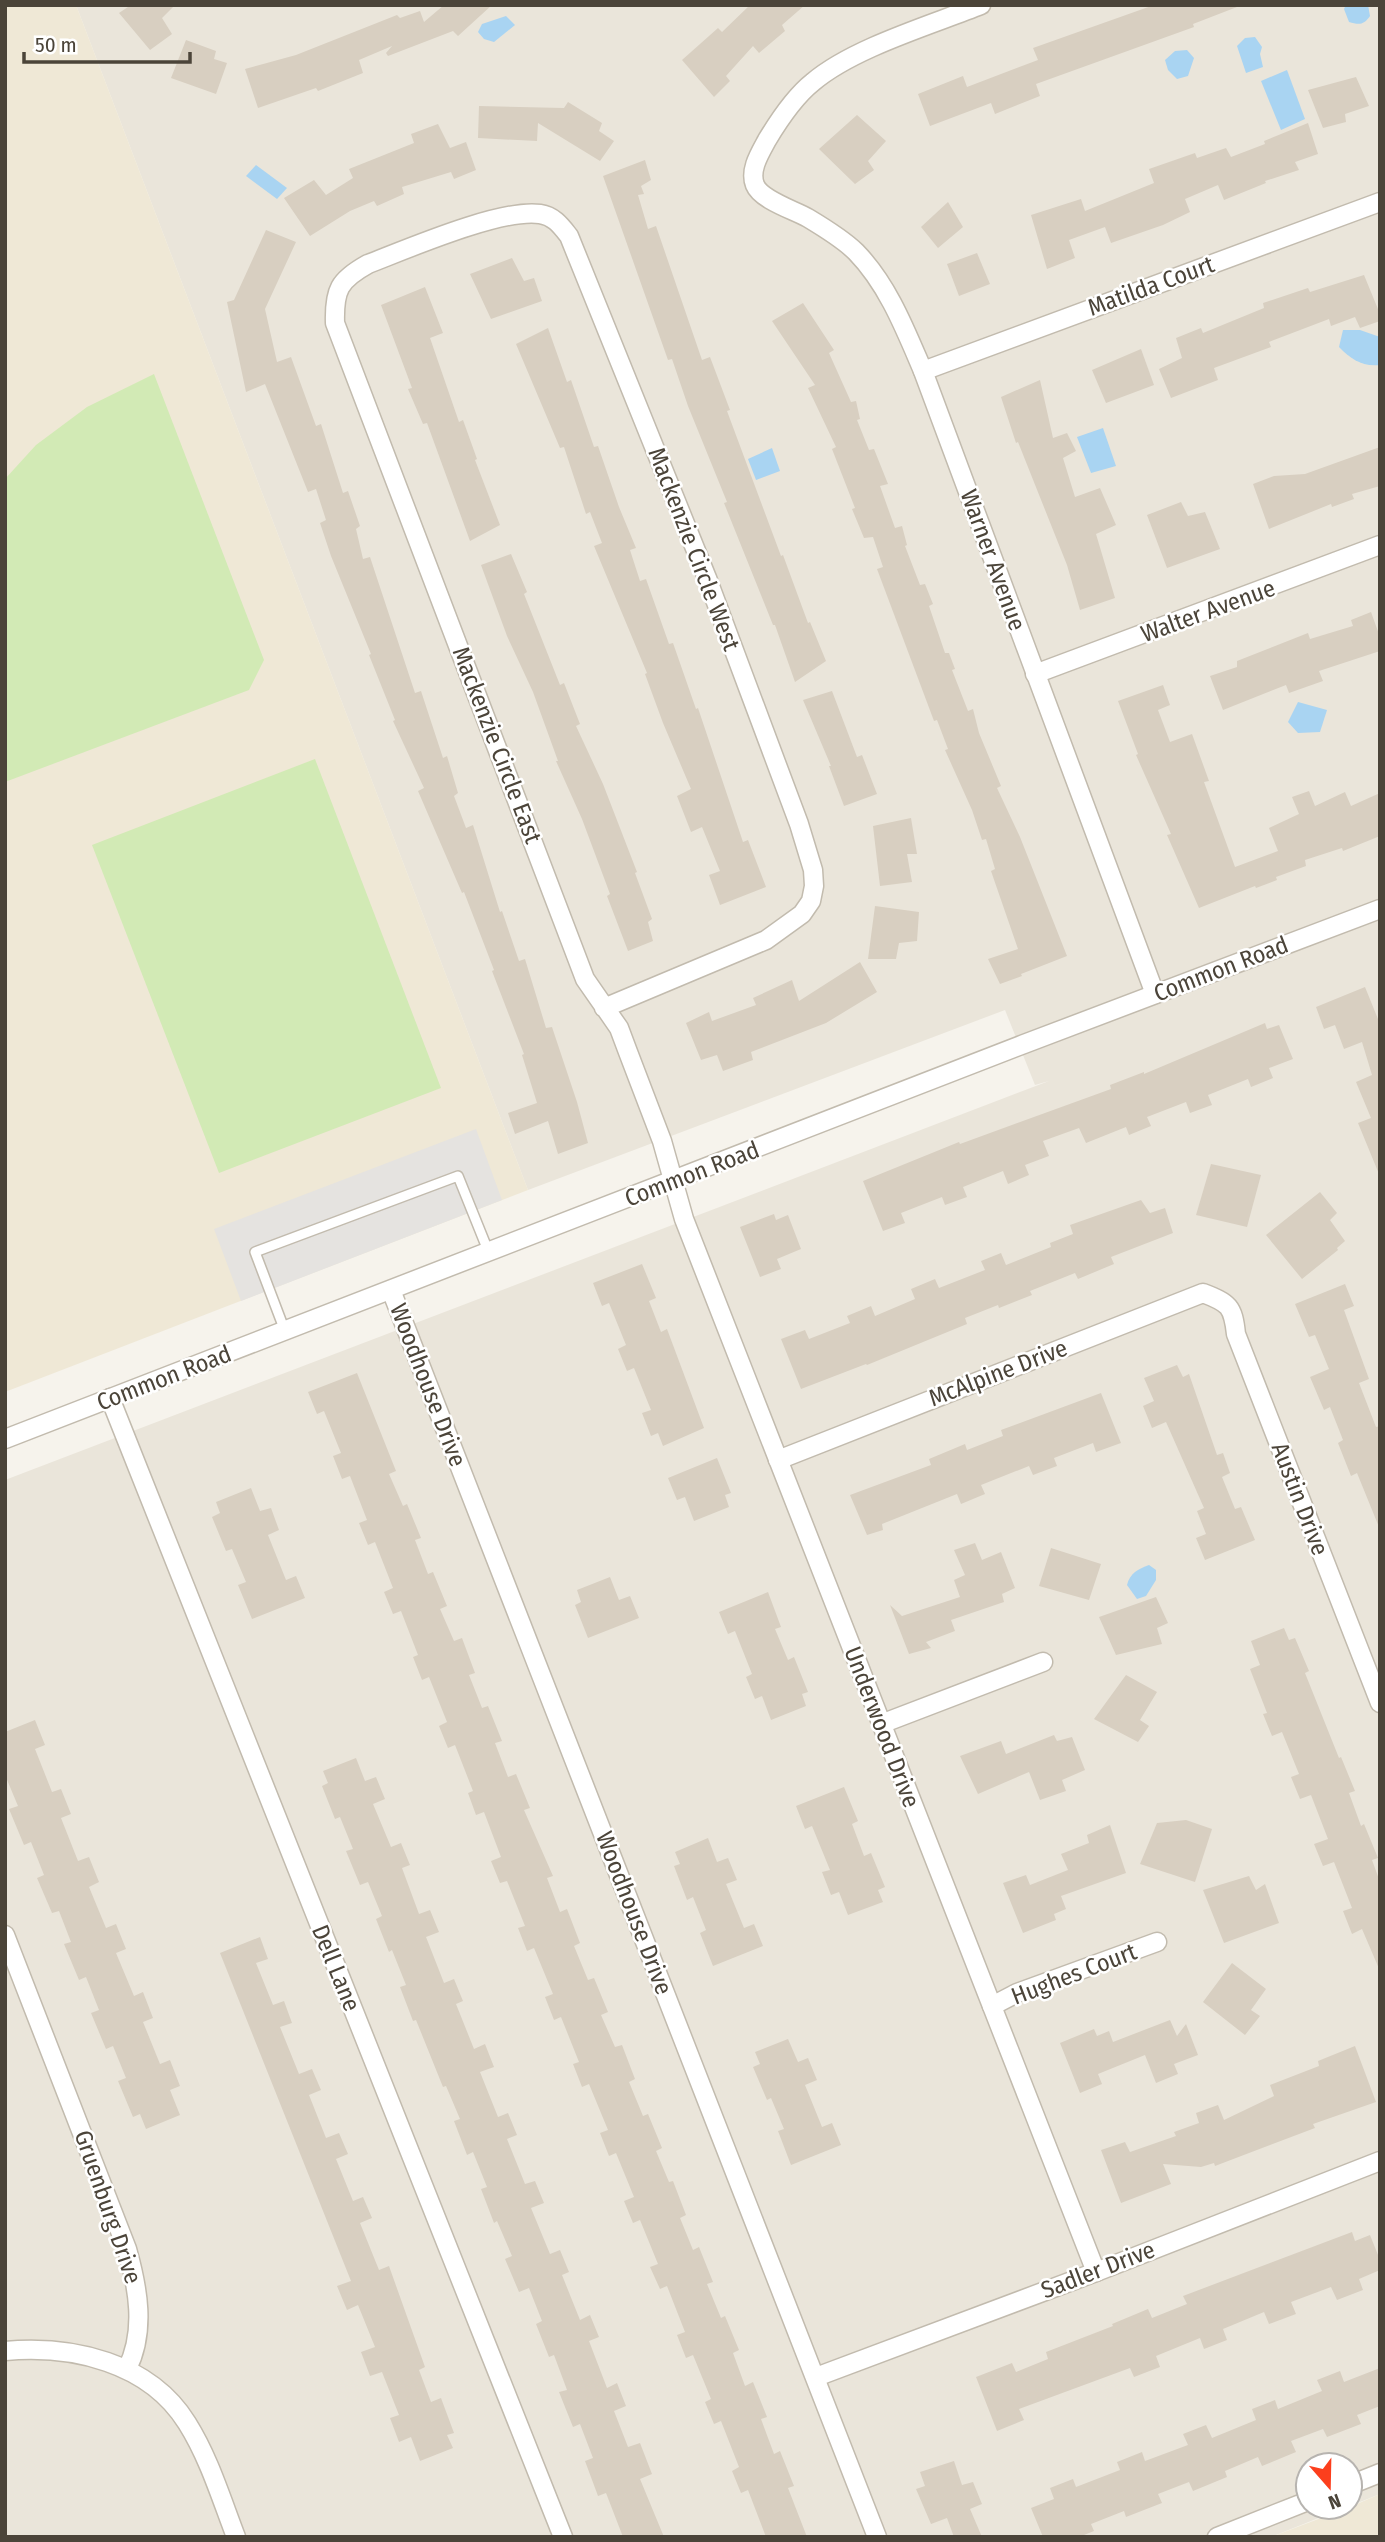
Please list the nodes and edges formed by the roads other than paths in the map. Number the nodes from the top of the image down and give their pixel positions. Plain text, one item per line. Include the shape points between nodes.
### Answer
1 (981, 5) edge
2 (1380, 202) edge
3 (334, 303) joint
4 (923, 371) junction
5 (1380, 545) edge
6 (1035, 674) junction
7 (1380, 909) edge
8 (1155, 994) junction
9 (604, 1008) junction
10 (673, 1181) junction
11 (489, 1253) junction
12 (391, 1290) junction
13 (1218, 1299) joint
14 (285, 1331) junction
15 (110, 1398) junction
16 (5, 1439) edge
17 (778, 1460) junction
18 (1043, 1662) dead end
19 (1380, 1703) edge
20 (881, 1724) junction
21 (5, 1935) edge
22 (1157, 1942) dead end
23 (992, 2006) junction
24 (1380, 2161) edge
25 (1096, 2272) junction
26 (5, 2351) edge
27 (127, 2369) junction
28 (816, 2377) junction
29 (1294, 2507) edge
30 (236, 2537) edge
31 (563, 2537) edge
32 (877, 2537) edge
33 (1217, 2537) edge

1 - 4 street, Warner Avenue via 850,57 811,83 776,125 753,169 762,194 810,219 855,251 898,313
2 - 4 street, Matilda Court
3 - 9 street, Mackenzie Circle East via 343,345 585,979
3 - 9 street, Mackenzie Circle West via 339,286 350,274 392,255 507,217 542,214 557,221 569,236 707,578 799,824 813,870 811,901 802,914 765,940
4 - 6 street, Warner Avenue
5 - 6 street, Walter Avenue
6 - 8 street, Warner Avenue
7 - 8 street, Common Road
8 - 10 street, Common Road
9 - 10 street, Mackenzie Circle East via 619,1028
10 - 11 street, Common Road
10 - 17 street, Underwood Drive
11 - 12 street, Common Road
11 - 14 lane via 458,1176 255,1252
12 - 14 street, Common Road
12 - 28 street, Woodhouse Drive
13 - 17 street, McAlpine Drive via 1203,1293
13 - 19 street, Austin Drive via 1230,1306 1236,1334
14 - 15 street, Common Road
15 - 16 street, Common Road
15 - 31 street, Dell Lane
17 - 20 street, Underwood Drive
18 - 20 street
20 - 23 street, Underwood Drive
21 - 27 street, Gruenburg Drive via 127,2249 139,2312 134,2355
22 - 23 street, Hughes Court
23 - 25 street, Underwood Drive
24 - 25 street, Sadler Drive
25 - 28 street, Sadler Drive
26 - 27 street via 37,2348 82,2354
27 - 30 street via 160,2391 185,2420 202,2450
28 - 32 street, Woodhouse Drive
29 - 33 street

